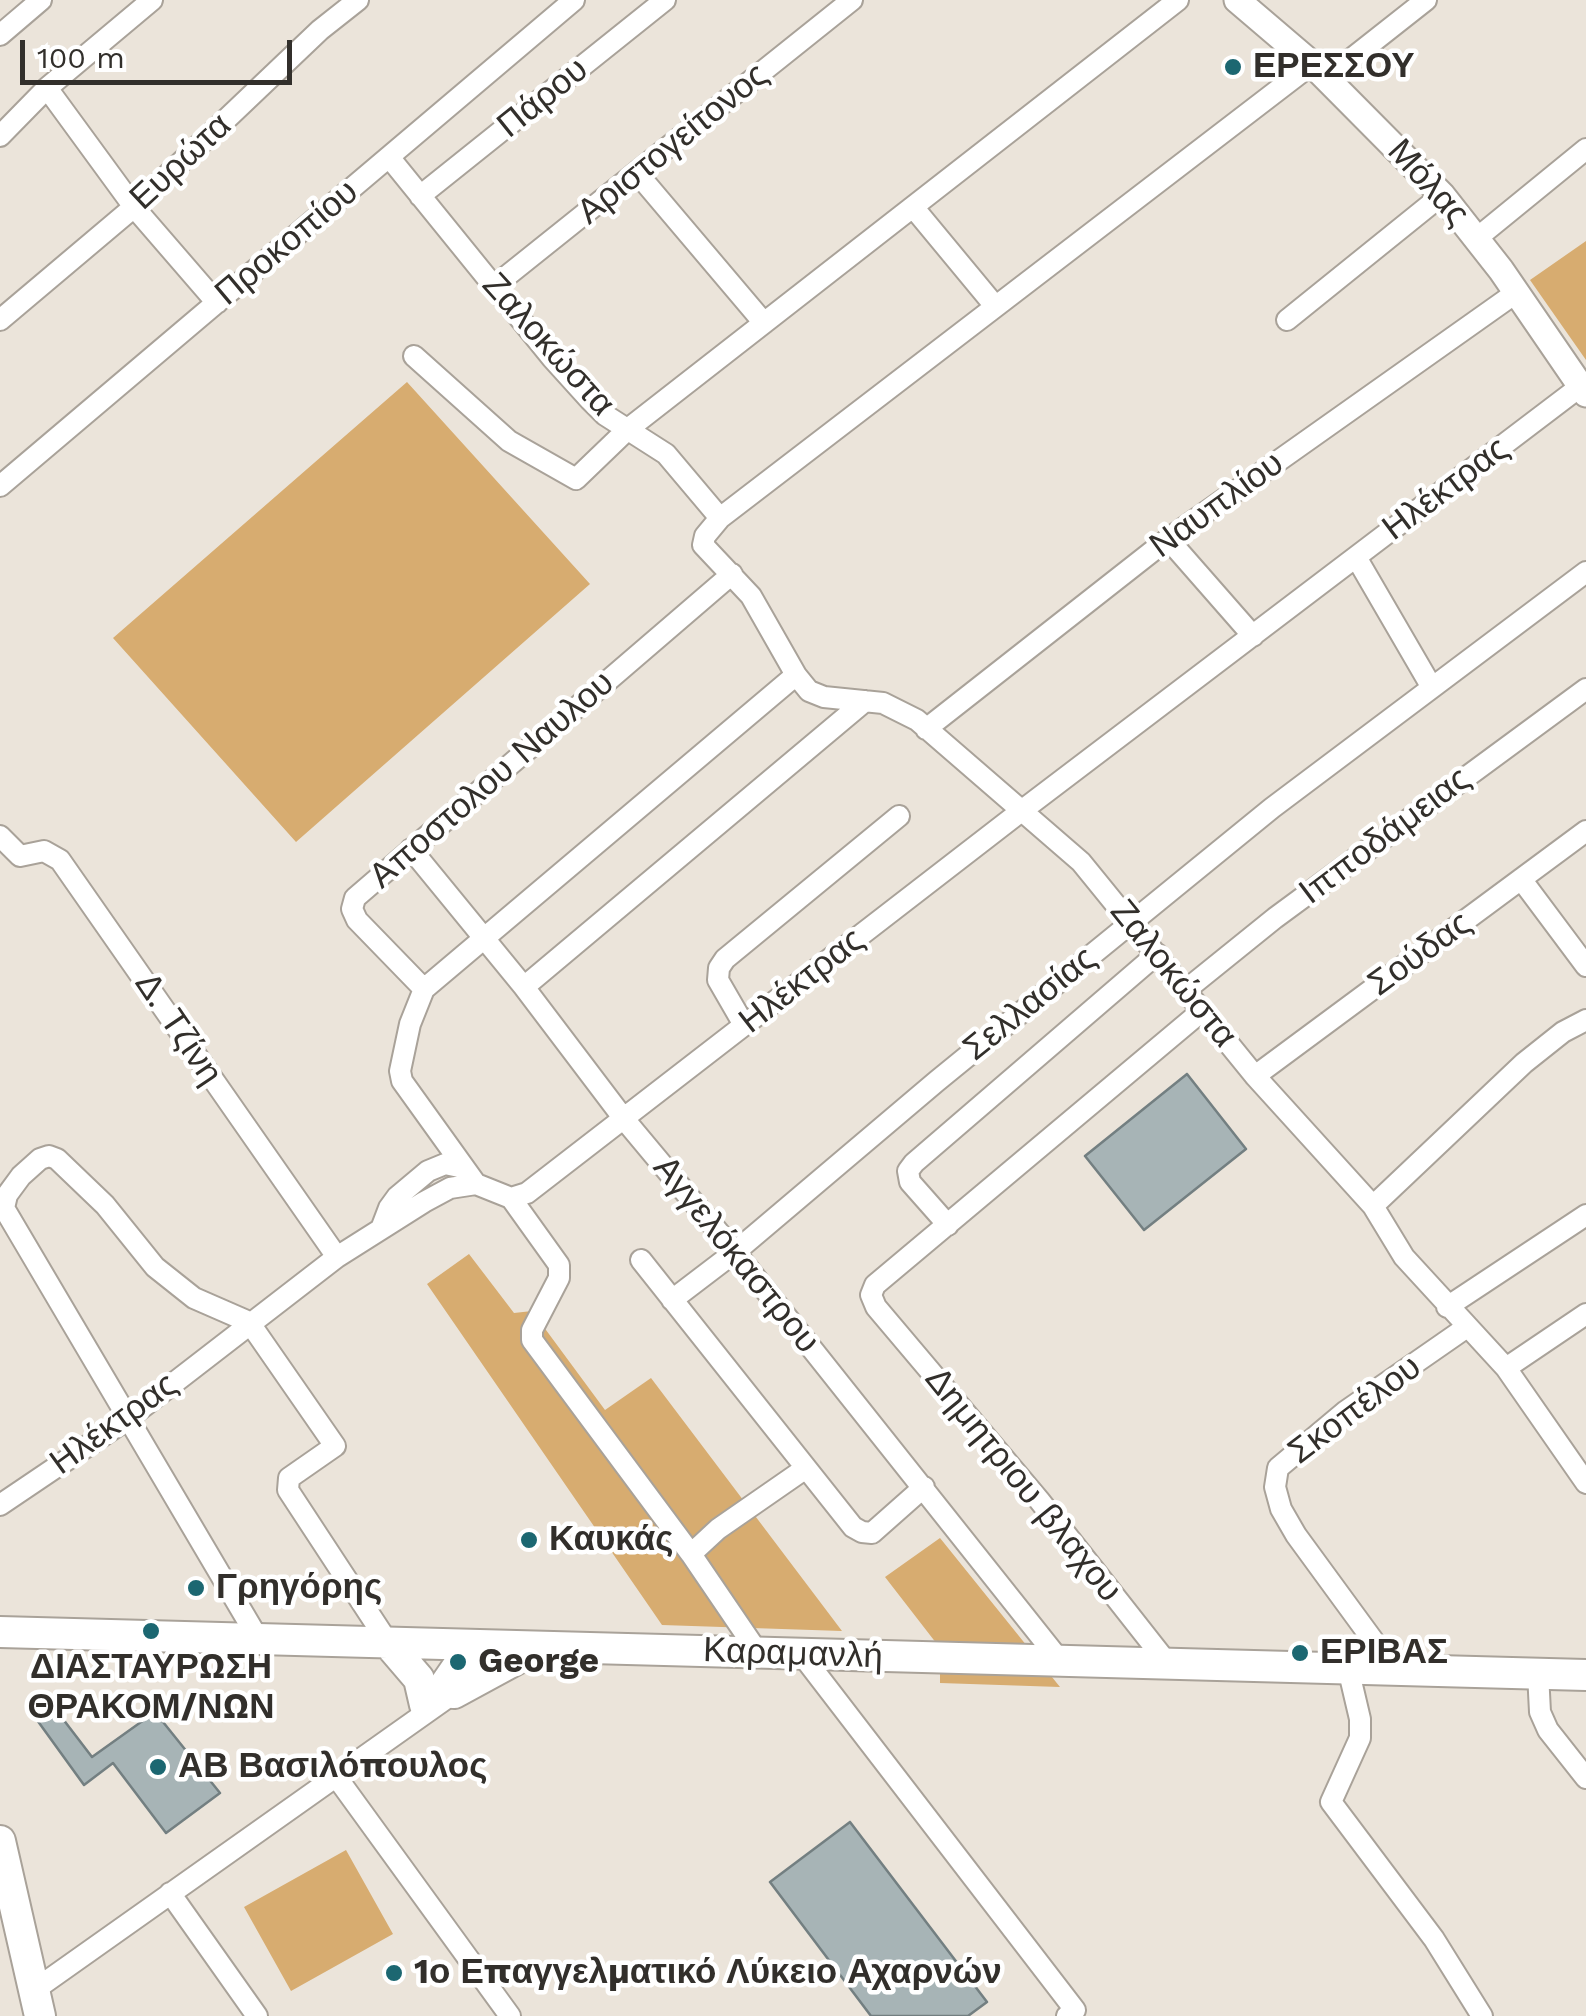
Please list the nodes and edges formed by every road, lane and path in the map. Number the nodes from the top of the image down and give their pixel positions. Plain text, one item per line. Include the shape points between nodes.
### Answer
1 (41, 0) edge
2 (152, 0) edge
3 (358, 0) edge
4 (574, 0) edge
5 (665, 0) edge
6 (852, 0) edge
7 (1178, 0) edge
8 (1237, 0) edge
9 (1426, 0) edge
10 (0, 35) edge
11 (1320, 71) junction
12 (47, 88) junction
13 (0, 136) edge
14 (1586, 149) edge
15 (388, 157) junction
16 (637, 173) junction
17 (420, 196) junction
18 (1442, 196) junction
19 (134, 207) junction
20 (912, 207) junction
21 (1477, 238) junction
22 (494, 286) junction
23 (1517, 292) junction
24 (217, 303) junction
25 (996, 306) junction
26 (0, 320) edge
27 (1287, 320) dead end
28 (764, 323) junction
29 (414, 356) dead end
30 (1584, 390) edge
31 (628, 429) junction
32 (0, 486) edge
33 (720, 518) junction
34 (1168, 539) junction
35 (1356, 557) junction
36 (1586, 572) edge
37 (732, 574) junction
38 (1253, 636) junction
39 (796, 675) junction
40 (1431, 686) junction
41 (1586, 689) edge
42 (866, 701) junction
43 (926, 729) junction
44 (1020, 812) junction
45 (899, 816) dead end
46 (1586, 832) edge
47 (0, 836) edge
48 (411, 849) junction
49 (1521, 880) junction
50 (1130, 922) junction
51 (482, 938) junction
52 (1157, 954) junction
53 (1586, 966) edge
54 (524, 987) junction
55 (424, 988) junction
56 (1187, 989) junction
57 (1203, 1010) junction
58 (1586, 1020) edge
59 (744, 1025) junction
60 (1255, 1076) junction
61 (624, 1119) junction
62 (470, 1176) junction
63 (511, 1198) junction
64 (1373, 1206) junction
65 (1586, 1215) edge
66 (948, 1225) junction
67 (734, 1252) junction
68 (337, 1257) junction
69 (641, 1260) dead end
70 (672, 1300) junction
71 (1448, 1306) junction
72 (1586, 1314) edge
73 (249, 1322) junction
74 (1467, 1328) junction
75 (1506, 1368) junction
76 (126, 1420) junction
77 (806, 1468) junction
78 (1586, 1483) edge
79 (924, 1487) junction
80 (0, 1505) edge
81 (691, 1554) junction
82 (0, 1632) edge
83 (260, 1640) junction
84 (390, 1644) junction
85 (466, 1644) junction
86 (543, 1646) junction
87 (759, 1654) junction
88 (802, 1654) junction
89 (1061, 1662) junction
90 (1168, 1664) junction
91 (1348, 1668) junction
92 (1394, 1669) junction
93 (1538, 1673) junction
94 (1586, 1674) edge
95 (454, 1693) junction
96 (421, 1712) junction
97 (335, 1775) junction
98 (1586, 1778) edge
99 (0, 1840) edge
100 (170, 1893) junction
101 (36, 2004) edge
102 (1071, 2013) edge
103 (256, 2016) edge
104 (510, 2016) edge
105 (1482, 2016) edge

1 - 10 street
2 - 12 street
3 - 19 street, Ευρώτα
4 - 15 street, Προκοπίου
5 - 17 street, Πάρου
6 - 16 street, Αριστογείτονος
7 - 20 street
8 - 11 street, Μόλας
9 - 11 street
11 - 18 street, Μόλας
11 - 25 street
12 - 13 street
12 - 19 street
14 - 21 street
15 - 17 street, Ζαλοκώστα
15 - 24 street, Προκοπίου
16 - 22 street, Αριστογείτονος
16 - 28 street
17 - 22 street, Ζαλοκώστα
18 - 21 street, Μόλας
18 - 27 street
19 - 24 street
19 - 26 street, Ευρώτα
20 - 25 street
20 - 28 street
21 - 23 street, Μόλας
22 - 31 street, Ζαλοκώστα via 590,400
23 - 30 street, Μόλας
23 - 34 street, Ναυπλίου
24 - 32 street, Προκοπίου
25 - 33 street
28 - 31 street
29 - 31 street via 509,441 576,479
30 - 35 street, Ηλέκτρας
31 - 33 street, Ζαλοκώστα via 666,454
33 - 37 street via 703,545
34 - 38 street
34 - 43 street, Ναυπλίου
35 - 38 street, Ηλέκτρας
35 - 40 street
36 - 40 street, Σελλασίας
37 - 39 street
37 - 48 street, Αποστολου Ναυλου
38 - 44 street, Ηλέκτρας
39 - 42 street, Ζαλοκώστα via 824,696
39 - 51 street
40 - 50 street, Σελλασίας
41 - 56 street, Ιπποδάμειας
42 - 43 street, Ζαλοκώστα via 883,702
42 - 54 street
43 - 44 street, Ζαλοκώστα
44 - 50 street, Ζαλοκώστα via 1070,850
44 - 59 street, Ηλέκτρας
45 - 59 street via 718,968
46 - 49 street, Σούδας
47 - 68 street, Δ. Τζίνη via 20,856 44,851 60,860
48 - 51 street, Αγγελόκαστρου
48 - 55 street, Αποστολου Ναυλου via 354,898 352,909
49 - 53 street
49 - 60 street, Σούδας
50 - 52 street, Ζαλοκώστα
50 - 67 street, Σελλασίας
51 - 54 street, Αγγελόκαστρου
51 - 55 street
52 - 56 street, Ζαλοκώστα
52 - 66 street via 914,1163 910,1182
54 - 61 street, Αγγελόκαστρου
55 - 62 street via 410,1024 402,1081
56 - 57 street, Ζαλοκώστα
57 - 60 street, Ζαλοκώστα
57 - 66 street
58 - 64 street via 1524,1063
59 - 61 street, Ηλέκτρας
60 - 64 street, Ζαλοκώστα
61 - 63 street, Ηλέκτρας via 527,1193
61 - 67 street, Αγγελόκαστρου
62 - 63 street
62 - 68 street, Ηλέκτρας
63 - 81 street via 560,1264 532,1340
64 - 71 street, Ζαλοκώστα via 1404,1257
65 - 71 street
66 - 90 street, Δημητριου βλαχου via 875,1285 876,1306
67 - 70 street, Σελλασίας
67 - 79 street, Αγγελόκαστρου
68 - 73 street, Ηλέκτρας
69 - 70 street
70 - 77 street
71 - 74 street, Ζαλοκώστα
72 - 75 street
73 - 76 street, Ηλέκτρας
73 - 76 street via 186,1291 56,1159 40,1160 21,1176 4,1208
73 - 84 street via 335,1446 288,1478 288,1490
74 - 75 street, Ζαλοκώστα
74 - 92 street, Σκοπέλου via 1278,1468 1275,1488 1296,1535
75 - 78 street, Ζαλοκώστα
76 - 80 street, Ηλέκτρας
76 - 83 street
77 - 79 street via 862,1532 872,1533
77 - 81 street
79 - 89 street, Αγγελόκαστρου
81 - 87 street
82 - 83 main road, Καραμανλή
83 - 84 main road, Καραμανλή
84 - 85 main road, Καραμανλή
84 - 96 main road via 412,1667 423,1692
85 - 86 main road, Καραμανλή
85 - 95 street via 468,1664
85 - 96 street
86 - 87 main road, Καραμανλή
86 - 95 main road
87 - 88 main road, Καραμανλή
88 - 89 main road, Καραμανλή
88 - 102 street
89 - 90 main road, Καραμανλή
90 - 91 main road, Καραμανλή
91 - 92 main road, Καραμανλή
91 - 105 street via 1360,1738 1331,1802
92 - 93 main road, Καραμανλή
93 - 94 main road, Καραμανλή
93 - 98 street via 1548,1730
95 - 96 street
96 - 97 street
97 - 100 street
97 - 104 street
99 - 101 main road
100 - 101 street
100 - 103 street

